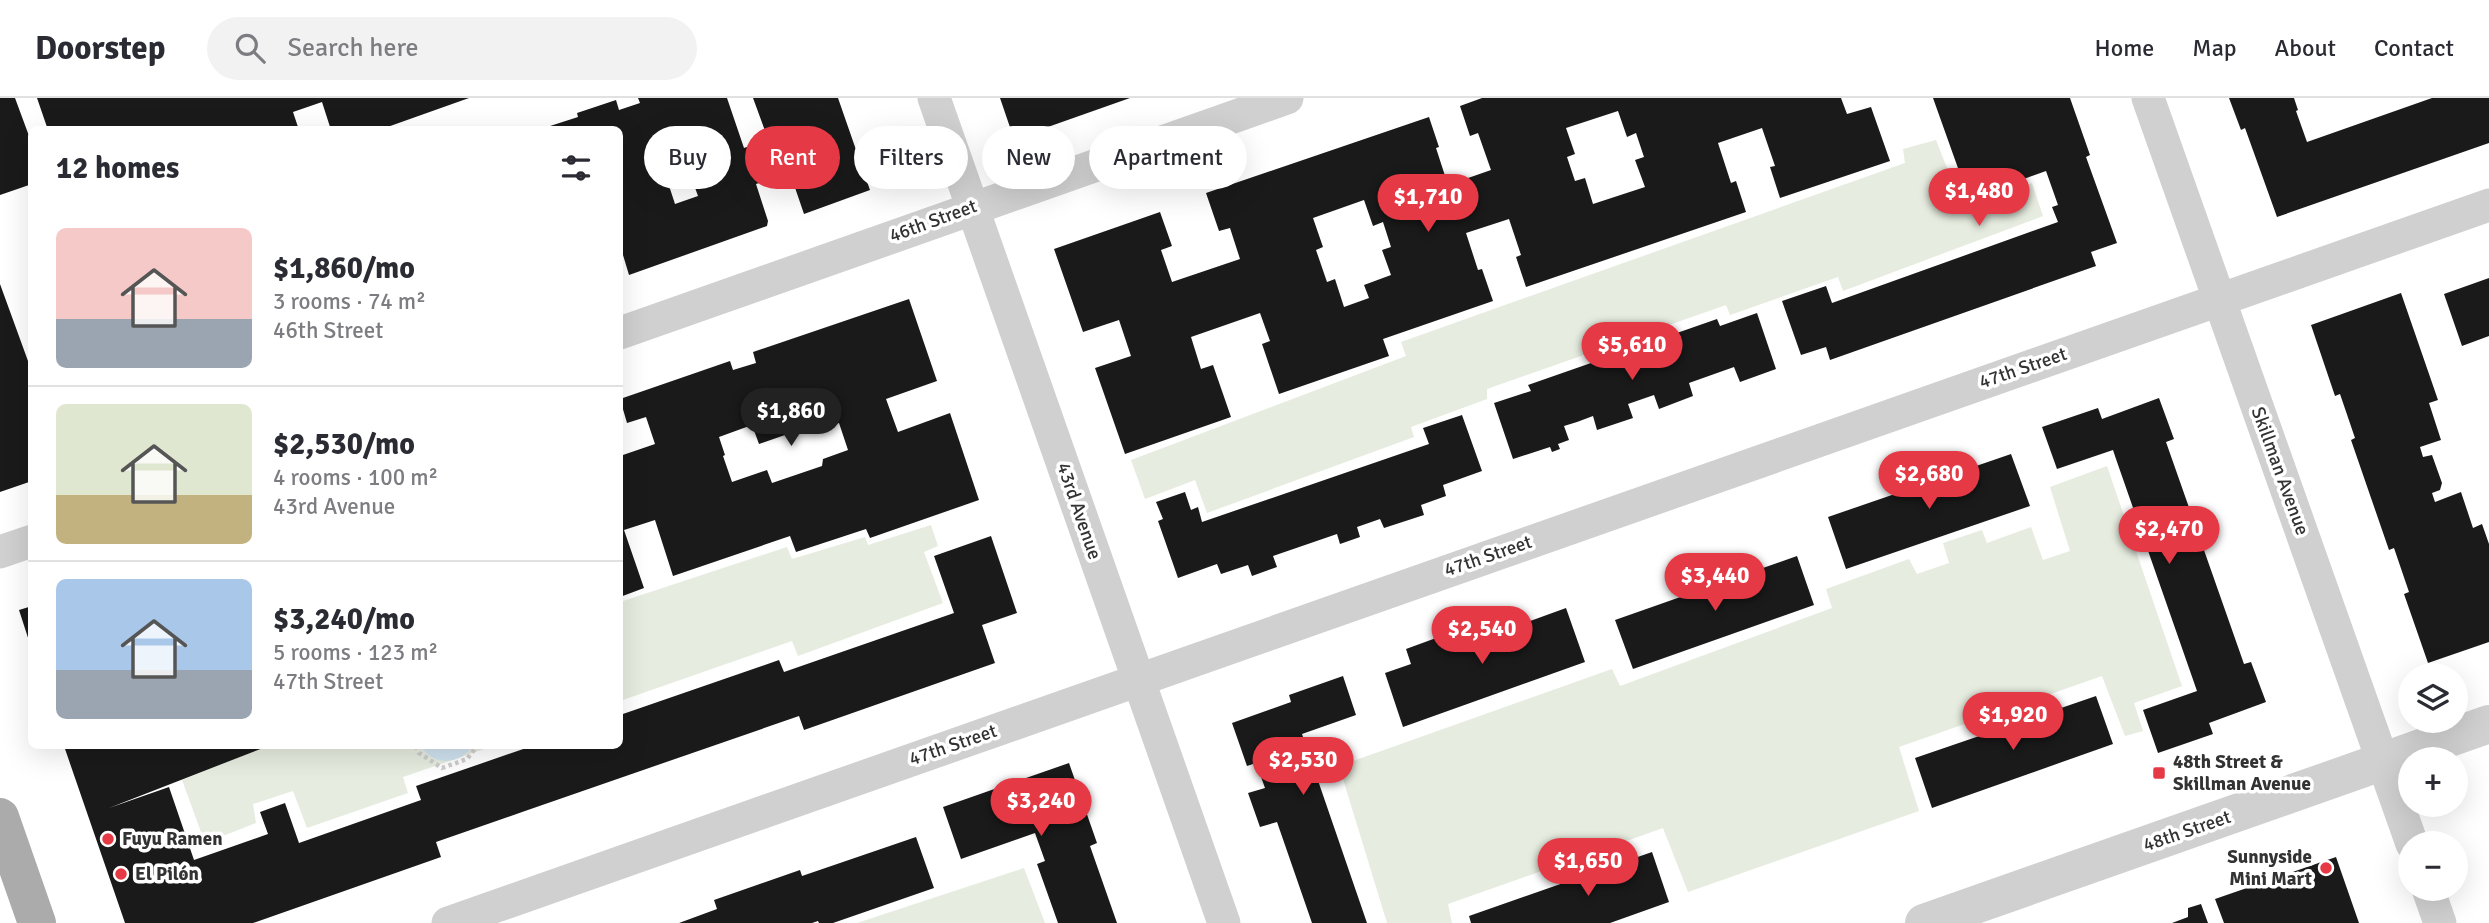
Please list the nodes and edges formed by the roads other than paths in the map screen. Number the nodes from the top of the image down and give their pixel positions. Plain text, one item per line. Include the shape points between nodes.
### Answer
1 (934, 98) edge
2 (1287, 98) edge
3 (2148, 98) edge
4 (2489, 205) edge
5 (972, 207) junction
6 (2218, 299) junction
7 (623, 331) edge
8 (28, 542) edge
9 (0, 552) edge
10 (1139, 680) junction
11 (2489, 724) edge
12 (2383, 762) junction
13 (0, 817) edge
14 (2407, 831) edge
15 (2432, 901) edge
16 (37, 923) edge
17 (448, 923) edge
18 (1224, 923) edge
19 (1924, 923) edge
20 (2440, 923) edge

1 - 5 street, 43rd Avenue
2 - 5 street, 46th Street
3 - 6 street, Skillman Avenue
4 - 6 street, 47th Street
5 - 7 street, 46th Street
5 - 10 street, 43rd Avenue
6 - 10 street, 47th Street
6 - 12 street, Skillman Avenue
8 - 9 street
10 - 17 street, 47th Street
10 - 18 street, 43rd Avenue
11 - 12 street, 48th Street
12 - 14 street, Skillman Avenue
12 - 19 street, 48th Street
13 - 16 main road
15 - 20 street

